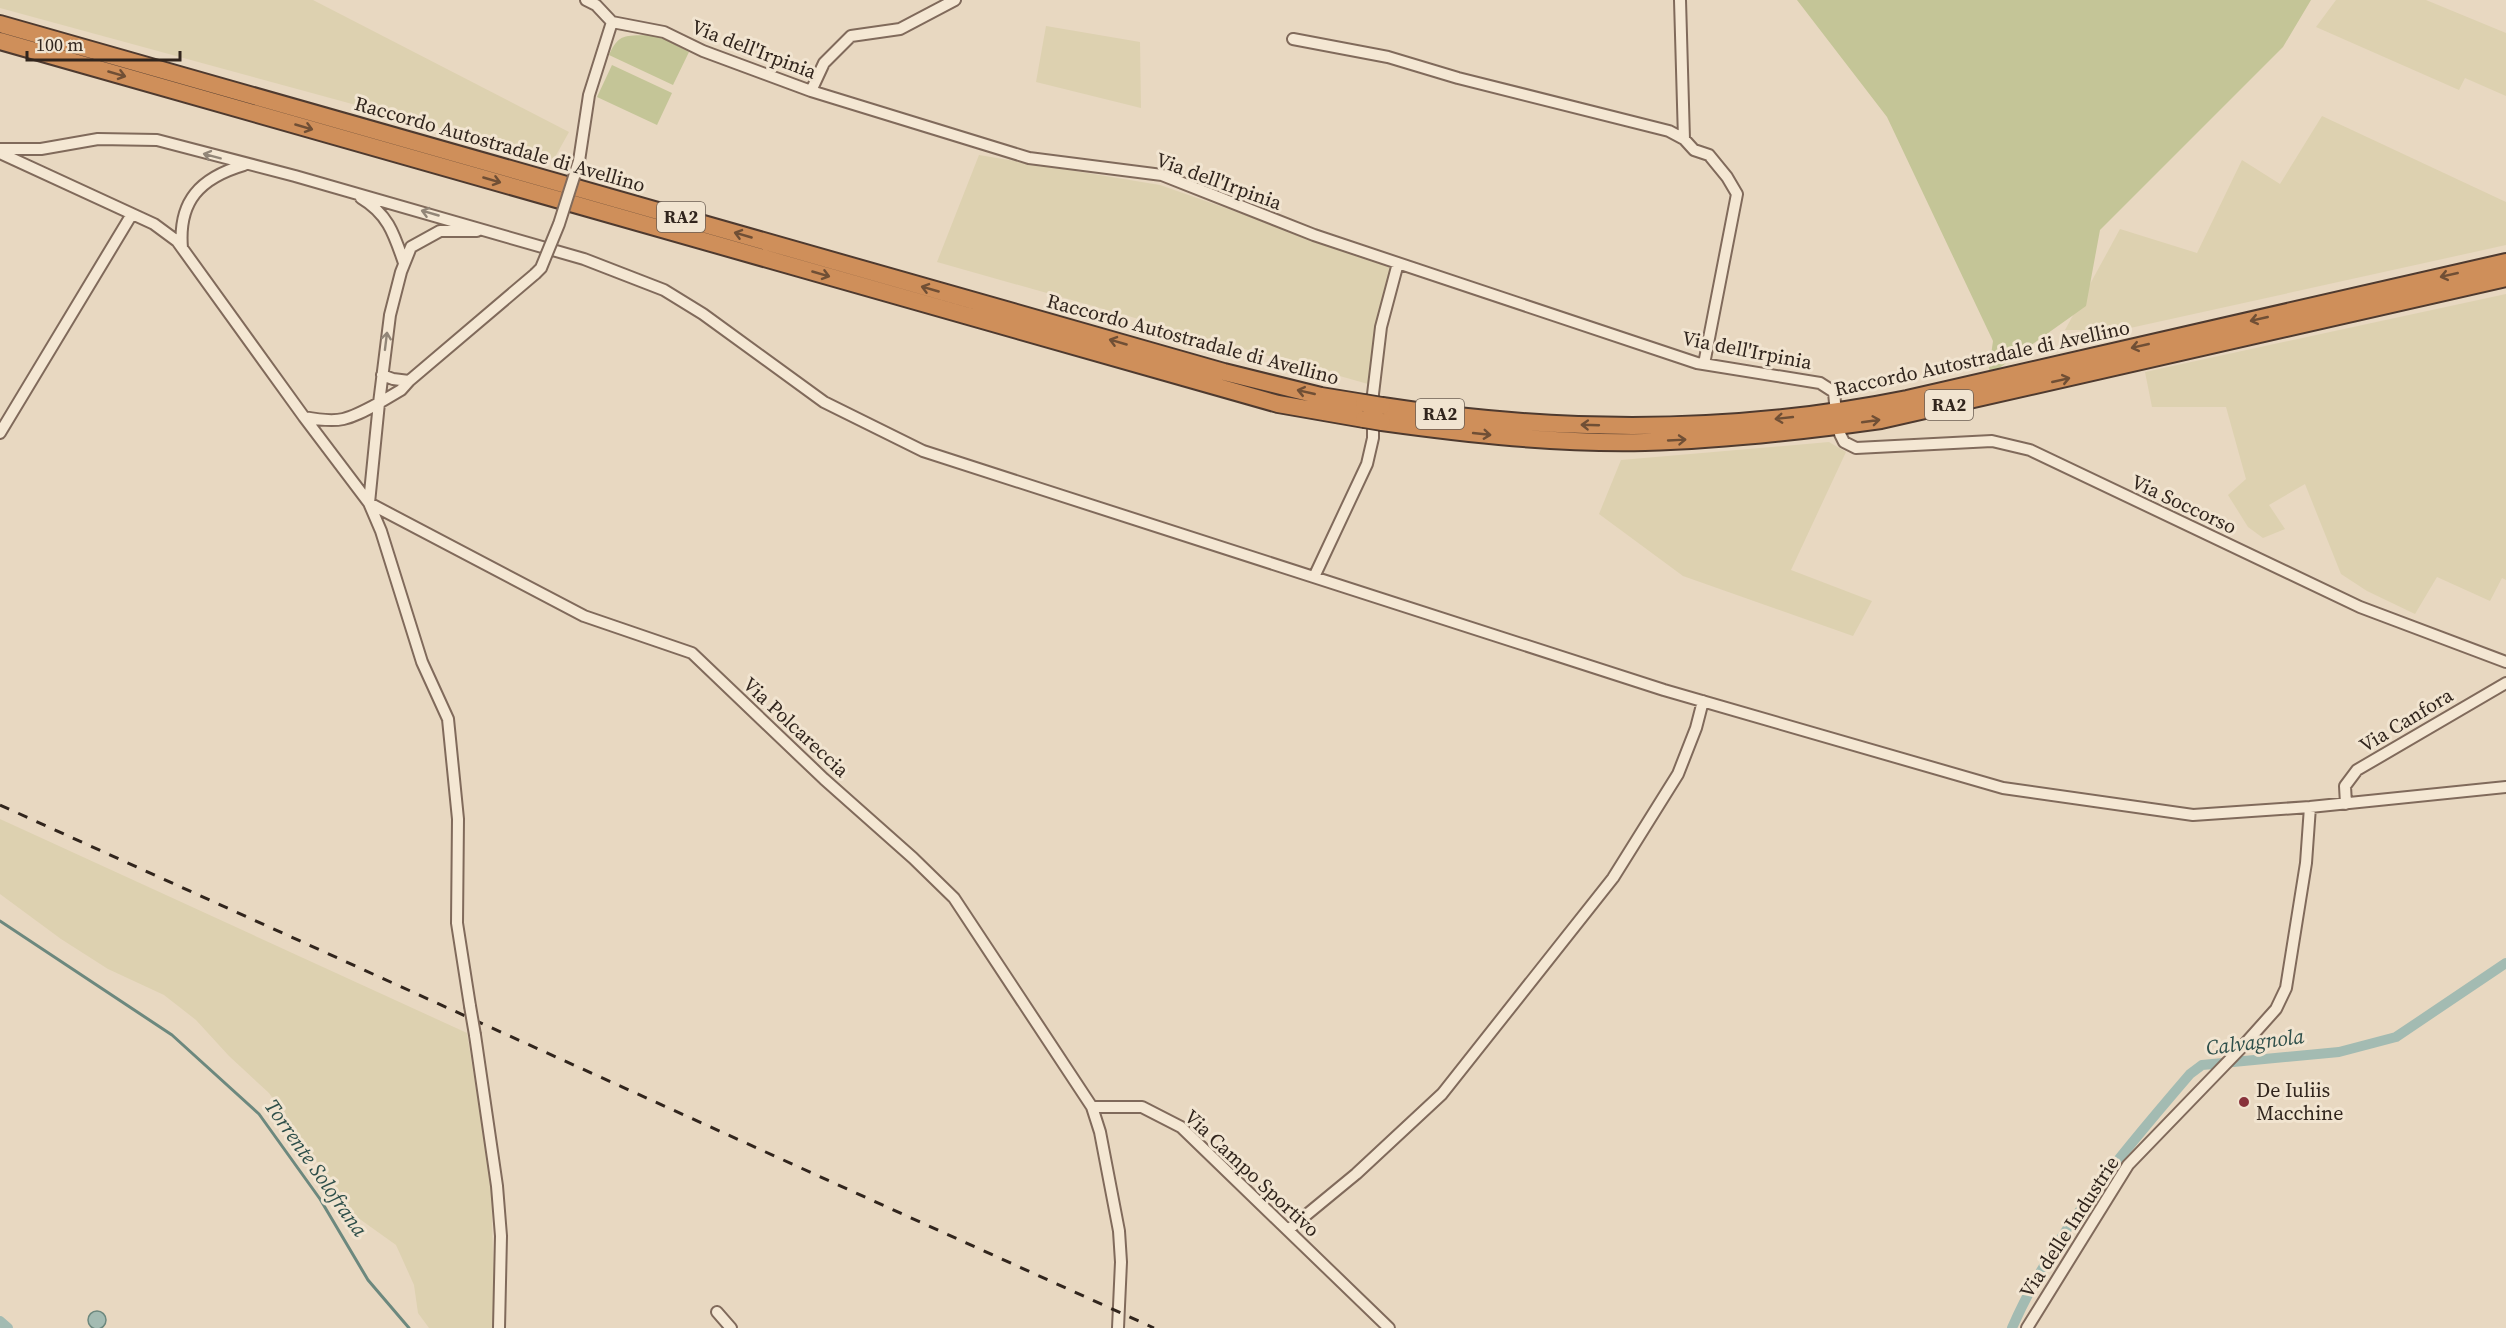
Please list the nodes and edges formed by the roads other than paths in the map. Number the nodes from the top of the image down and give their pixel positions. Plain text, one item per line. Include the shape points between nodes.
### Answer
1 (955, 0) edge
2 (1680, 0) edge
3 (594, 2) edge
4 (612, 22) junction
5 (0, 24) edge
6 (1293, 39) dead end
7 (0, 40) edge
8 (811, 91) junction
9 (1684, 139) junction
10 (0, 151) edge
11 (247, 165) junction
12 (350, 191) junction
13 (132, 214) junction
14 (486, 232) junction
15 (182, 248) junction
16 (2506, 262) edge
17 (404, 263) junction
18 (1398, 263) junction
19 (2506, 278) edge
20 (1704, 364) junction
21 (382, 375) junction
22 (409, 381) junction
23 (379, 403) junction
24 (1835, 403) dead end
25 (1364, 411) junction
26 (1382, 414) junction
27 (304, 417) junction
28 (0, 433) edge
29 (1840, 434) dead end
30 (369, 503) junction
31 (1314, 577) junction
32 (2506, 662) edge
33 (2506, 683) edge
34 (1703, 701) junction
35 (2506, 787) edge
36 (2346, 804) junction
37 (2310, 807) junction
38 (1092, 1107) junction
39 (1288, 1230) junction
40 (717, 1312) dead end
41 (499, 1328) edge
42 (731, 1328) edge
43 (1118, 1328) edge
44 (1389, 1328) edge
45 (2027, 1328) edge

1 - 8 street via 900,29 851,36 824,63
2 - 9 street
3 - 4 street
4 - 8 street, Via dell'Irpinia via 664,32 703,51
4 - 22 street, bridge via 590,95 579,161 541,268
25 -> 5 highway, Raccordo Autostradale di Avellino / RA2
6 - 9 street via 1388,57 1669,131
7 -> 25 highway, Raccordo Autostradale di Avellino / RA2 via 1278,404
8 - 18 street, Via dell'Irpinia via 1029,158 1161,175
9 - 20 street via 1694,150 1709,155 1737,194
11 -> 10 street via 156,140 98,139
10 - 13 street
11 - 12 street
11 - 15 street via 225,171 194,194 184,214
14 -> 12 street
12 - 17 street via 377,207 389,224
13 - 15 street via 154,224
13 - 28 street
14 - 17 street via 440,231 411,247
14 - 31 street via 584,259 664,290 824,402 923,451
15 - 27 street
16 -> 26 highway, Raccordo Autostradale di Avellino / RA2 via 1907,399 1828,412 1717,423 1614,426
21 -> 17 street via 390,315
18 - 20 street, Via dell'Irpinia
18 - 31 street via 1381,327 1373,394 1373,438 1367,464
26 -> 19 highway, Raccordo Autostradale di Avellino / RA2 via 1522,438 1643,442 1803,431 1881,420
20 - 24 street, Via dell'Irpinia via 1820,383 1834,392
21 - 22 street
21 - 23 street
22 - 23 street via 402,390
23 - 27 street via 350,419 327,422
23 - 30 street
25 - 26 highway, Raccordo Autostradale di Avellino / RA2, bridge
27 - 30 street
29 - 32 street, Via Soccorso via 1856,448 1992,441 2030,450 2360,607
30 - 38 street, Via Polcareccia via 584,616 692,653 954,898
30 - 41 street, bridge via 422,662 448,719 458,819 457,923 497,1186 501,1236
31 - 34 street
33 - 36 street, Via Canfora via 2356,770 2345,786
34 - 37 street via 2003,788 2193,815
34 - 39 street via 1677,774 1613,878 1442,1094 1356,1174
35 - 36 street
36 - 37 street
37 - 45 street, Via delle Industrie via 2306,863 2286,987 2276,1009 2128,1165
38 - 39 street, Via Campo Sportivo via 1142,1107 1181,1127
38 - 43 street via 1119,1231
39 - 44 street, Via Campo Sportivo
40 - 42 street

